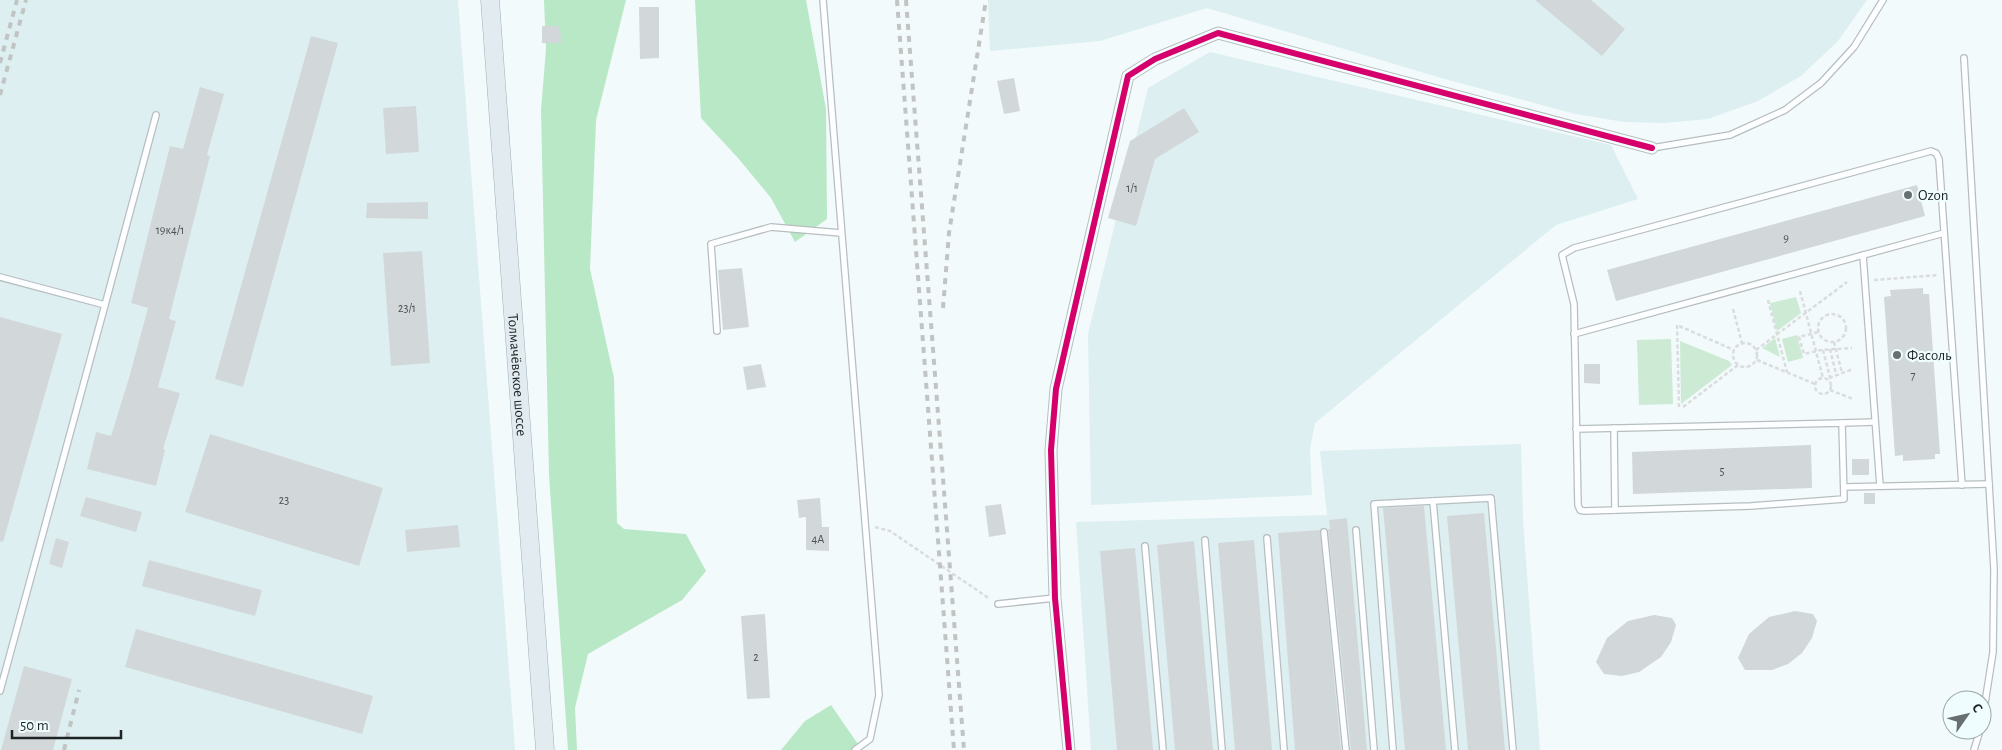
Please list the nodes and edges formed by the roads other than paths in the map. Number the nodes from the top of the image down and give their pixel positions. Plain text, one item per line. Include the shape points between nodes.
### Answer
1 (490, 0) edge
2 (823, 0) edge
3 (1883, 0) edge
4 (1964, 58) dead end
5 (156, 115) dead end
6 (1652, 148) joint
7 (841, 233) junction
8 (1944, 233) junction
9 (1863, 255) junction
10 (0, 277) edge
11 (105, 304) junction
12 (717, 330) dead end
13 (1574, 334) junction
14 (1875, 422) junction
15 (1842, 423) junction
16 (1614, 428) junction
17 (1576, 429) junction
18 (1989, 484) junction
19 (1962, 485) junction
20 (1880, 486) junction
21 (1844, 487) junction
22 (1433, 501) junction
23 (1615, 510) junction
24 (1356, 530) dead end
25 (1324, 532) dead end
26 (1267, 538) dead end
27 (1205, 540) dead end
28 (1145, 546) dead end
29 (1054, 598) junction
30 (998, 604) road end
31 (1987, 690) edge
32 (0, 691) edge
33 (545, 750) edge
34 (855, 750) edge
35 (1069, 750) edge
36 (1163, 750) edge
37 (1222, 750) edge
38 (1284, 750) edge
39 (1346, 750) edge
40 (1374, 750) edge
41 (1393, 750) edge
42 (1455, 750) edge
43 (1513, 750) edge

1 - 33 main road, Толмачёвское шоссе
2 - 7 lane
3 - 6 lane via 1854,47 1820,83 1784,110 1730,135
4 - 18 lane
5 - 11 lane
6 - 29 street via 1218,33 1155,59 1128,76 1056,389 1051,450
7 - 12 lane via 771,227 711,244
7 - 34 lane via 879,696 870,739
8 - 9 lane
8 - 13 lane via 1939,159 1931,151 1574,248 1562,256 1574,304
8 - 19 lane
9 - 13 lane
9 - 14 lane
10 - 11 lane
11 - 32 lane
13 - 17 lane
14 - 15 lane
14 - 20 lane
15 - 16 lane
15 - 21 lane
16 - 17 lane
16 - 23 lane
17 - 23 lane via 1578,506 1584,511
18 - 19 lane
18 - 31 lane via 1994,569 1993,652
19 - 20 lane
20 - 21 lane
21 - 23 lane via 1845,496 1840,501
22 - 41 lane via 1374,504
22 - 42 lane
22 - 43 lane via 1491,498
24 - 40 lane
25 - 39 lane
26 - 38 lane
27 - 37 lane
28 - 36 lane
29 - 30 lane
29 - 35 street

